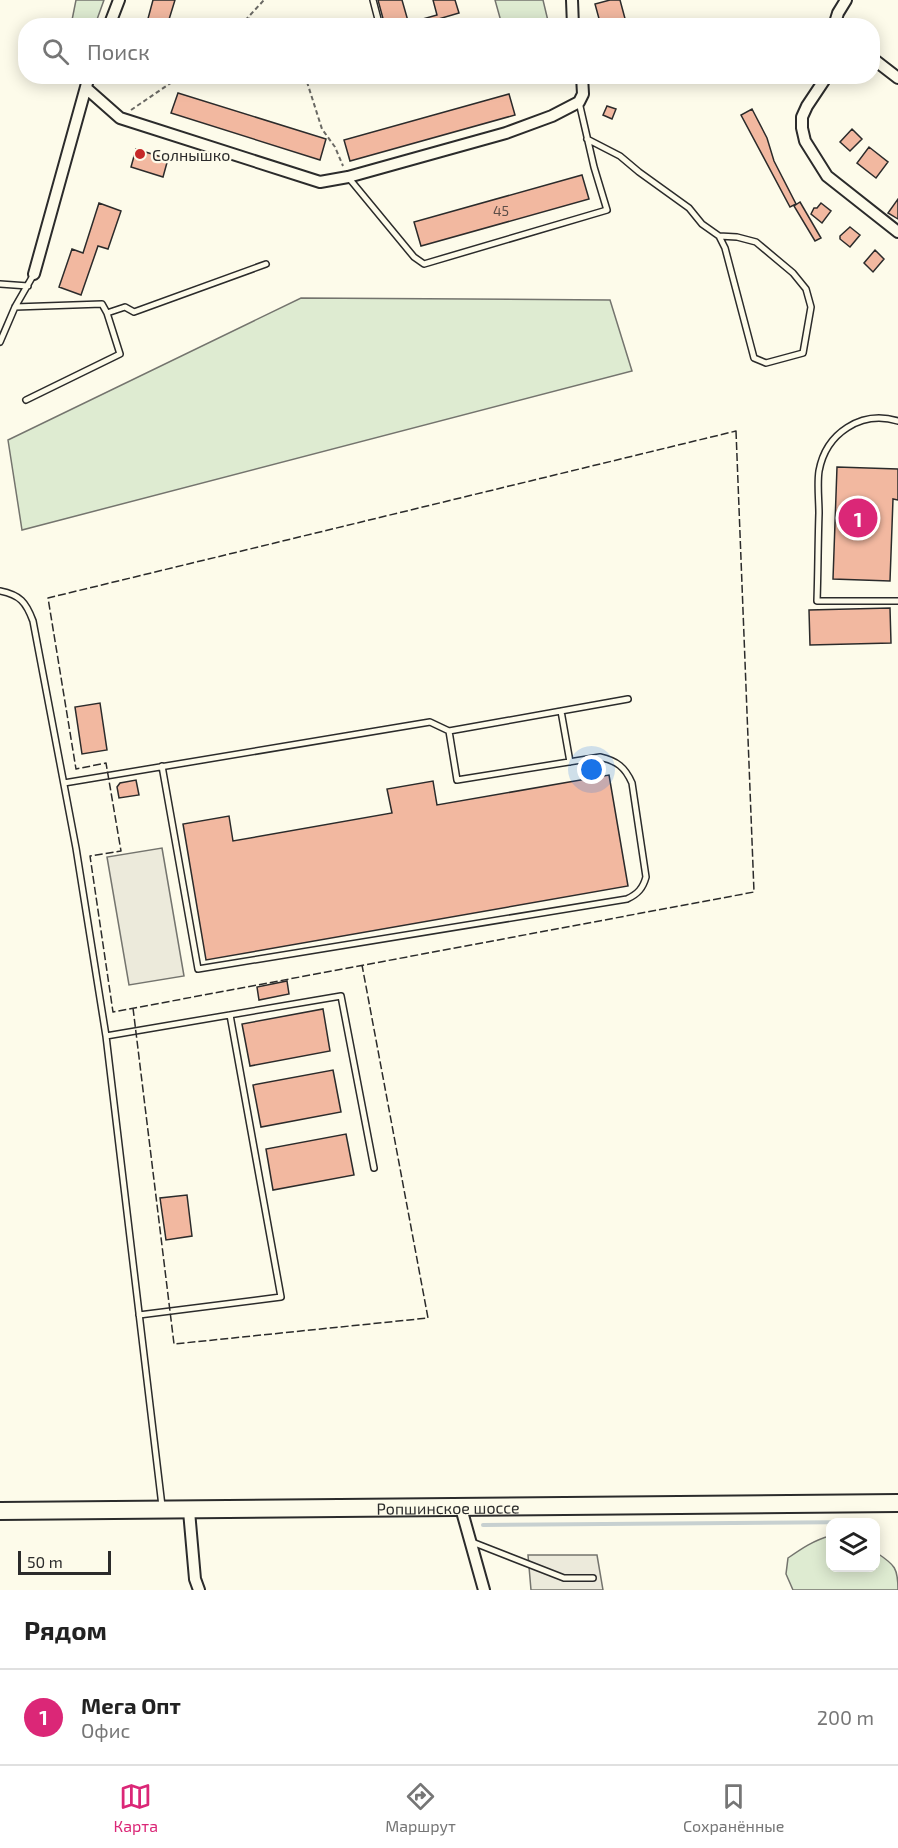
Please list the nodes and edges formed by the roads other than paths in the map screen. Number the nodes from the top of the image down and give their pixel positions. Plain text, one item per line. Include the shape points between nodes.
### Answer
1 (118, 0) edge
2 (372, 0) edge
3 (572, 0) edge
4 (846, 0) edge
5 (111, 18) edge
6 (377, 18) edge
7 (573, 18) edge
8 (836, 18) edge
9 (880, 64) edge
10 (898, 78) edge
11 (87, 84) edge
12 (582, 84) edge
13 (822, 84) edge
14 (86, 88) junction
15 (579, 102) junction
16 (587, 139) junction
17 (348, 177) junction
18 (898, 232) edge
19 (719, 236) junction
20 (266, 264) dead end
21 (34, 274) joint
22 (0, 284) edge
23 (28, 286) junction
24 (15, 307) junction
25 (107, 313) junction
26 (0, 342) edge
27 (26, 400) dead end
28 (898, 421) edge
29 (0, 591) edge
30 (898, 601) edge
31 (628, 699) dead end
32 (561, 711) junction
33 (449, 731) junction
34 (570, 762) junction
35 (162, 766) junction
36 (64, 783) junction
37 (230, 1015) junction
38 (106, 1036) junction
39 (374, 1168) dead end
40 (140, 1315) junction
41 (898, 1503) edge
42 (461, 1508) junction
43 (0, 1511) edge
44 (162, 1511) junction
45 (189, 1511) junction
46 (470, 1542) junction
47 (593, 1578) dead end
48 (199, 1590) edge
49 (484, 1590) edge

1 - 5 street
2 - 6 lane
3 - 7 street
4 - 8 street
9 - 10 street
11 - 14 street
12 - 15 street
13 - 18 street via 801,117 805,141 827,176
14 - 17 street via 120,118 320,182
14 - 21 street
15 - 16 lane
15 - 17 street via 532,125
16 - 17 lane via 607,210 424,264
16 - 19 lane via 620,156
19 - 19 lane via 726,248 754,358 766,363 803,353 812,307 806,289 756,243
20 - 25 lane via 134,312 125,308
21 - 23 lane
22 - 23 lane
23 - 24 lane
24 - 25 lane via 102,304
24 - 26 lane
25 - 27 lane via 120,354
28 - 30 lane via 859,422 836,435 827,448 819,471 817,601
29 - 36 lane via 21,598 33,621
31 - 32 lane
32 - 33 lane
32 - 34 lane
33 - 34 lane via 457,780
33 - 35 lane via 430,722
34 - 35 lane via 600,757 621,765 632,783 646,877 634,896 198,969
35 - 36 lane
36 - 38 lane
37 - 38 lane
37 - 39 lane via 341,996
37 - 40 lane via 281,1297
38 - 40 lane
40 - 44 lane
41 - 42 main road, Ропшинское шоссе
42 - 45 main road, Ропшинское шоссе
42 - 46 street
43 - 44 main road, Ропшинское шоссе
44 - 45 main road, Ропшинское шоссе
45 - 48 street
46 - 47 lane via 564,1578
46 - 49 street

